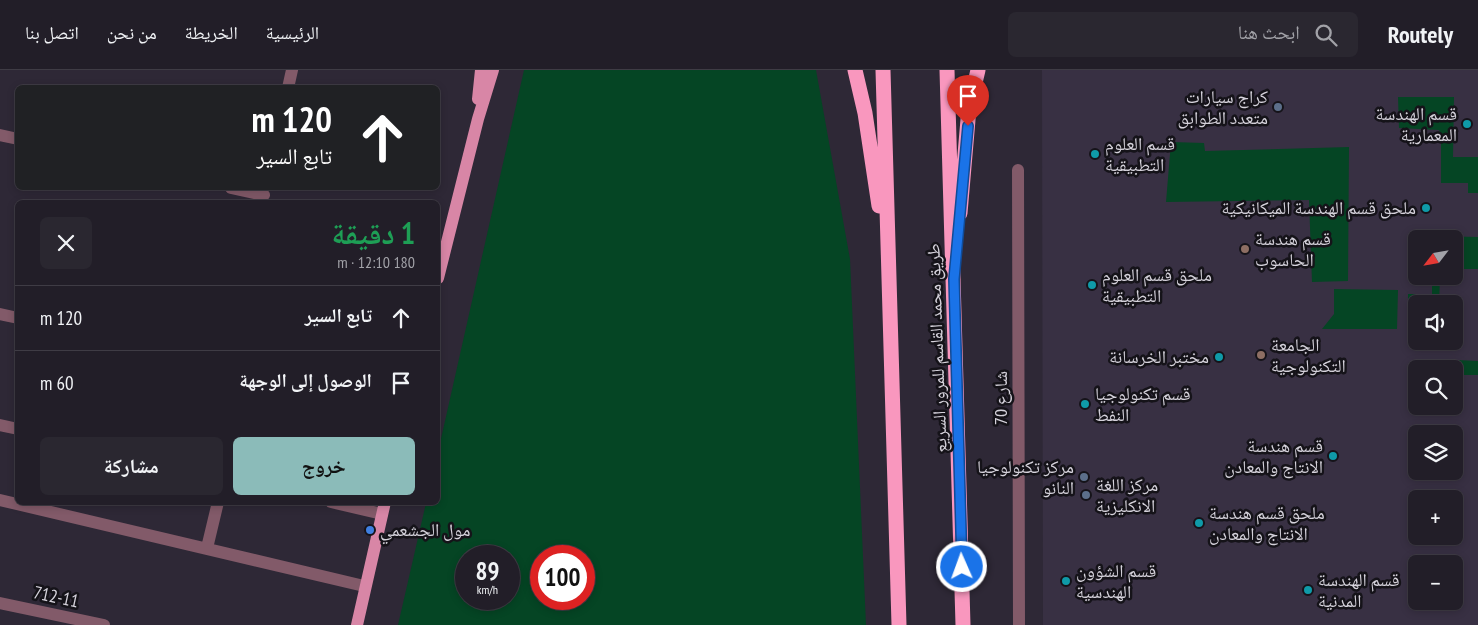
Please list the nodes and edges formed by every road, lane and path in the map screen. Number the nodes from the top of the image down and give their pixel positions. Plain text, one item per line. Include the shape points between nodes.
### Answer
1 (292, 70) edge
2 (481, 70) edge
3 (493, 70) edge
4 (855, 70) edge
5 (883, 70) edge
6 (947, 70) edge
7 (978, 70) edge
8 (289, 85) edge
9 (478, 119) junction
10 (0, 135) edge
11 (15, 138) edge
12 (1018, 170) dead end
13 (240, 190) edge
14 (264, 195) edge
15 (440, 270) edge
16 (889, 278) junction
17 (954, 279) junction
18 (0, 314) edge
19 (15, 317) edge
20 (0, 425) edge
21 (15, 428) edge
22 (0, 500) edge
23 (15, 503) edge
24 (22, 505) edge
25 (217, 505) edge
26 (357, 505) edge
27 (383, 508) edge
28 (207, 548) junction
29 (364, 586) junction
30 (0, 603) edge
31 (104, 625) edge
32 (356, 625) edge
33 (899, 625) edge
34 (964, 625) edge
35 (1019, 625) edge

1 - 8 street
2 - 9 main road
3 - 9 main road
4 - 16 highway via 865,113
5 - 16 highway
6 - 17 highway, طريق محمد القاسم للمرور السريع
7 - 17 highway via 969,108
9 - 15 main road
10 - 11 street
12 - 35 street, شارع 70
13 - 14 street
16 - 33 highway
17 - 34 highway, طريق محمد القاسم للمرور السريع
18 - 19 street
20 - 21 street
22 - 23 street
24 - 28 street
25 - 28 street
26 - 27 street
27 - 29 main road
28 - 29 street
29 - 32 main road
30 - 31 street, 712-11

